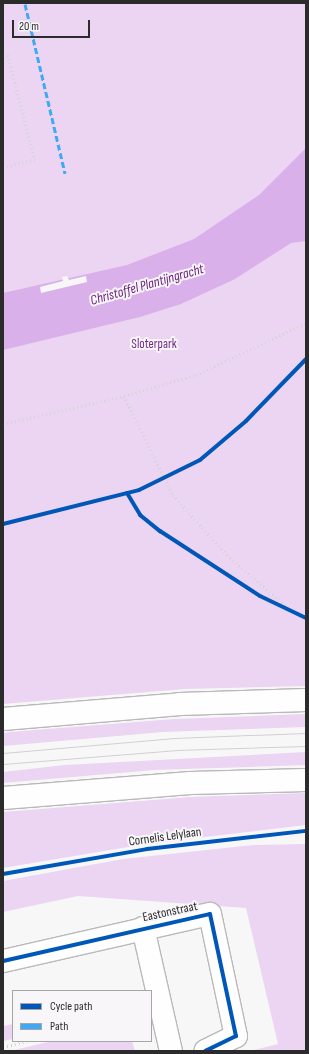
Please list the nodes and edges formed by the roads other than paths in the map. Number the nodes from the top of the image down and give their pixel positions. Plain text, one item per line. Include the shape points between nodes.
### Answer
1 (306, 700) edge
2 (3, 719) edge
3 (306, 780) edge
4 (3, 798) edge
5 (143, 928) junction
6 (3, 960) edge
7 (171, 1051) edge
8 (205, 1051) edge

1 - 2 main road via 180,704
3 - 4 main road via 190,783
5 - 6 main road, Eastonstraat
5 - 7 main road, Eastonstraat
5 - 8 main road, Eastonstraat via 210,914 236,1036

